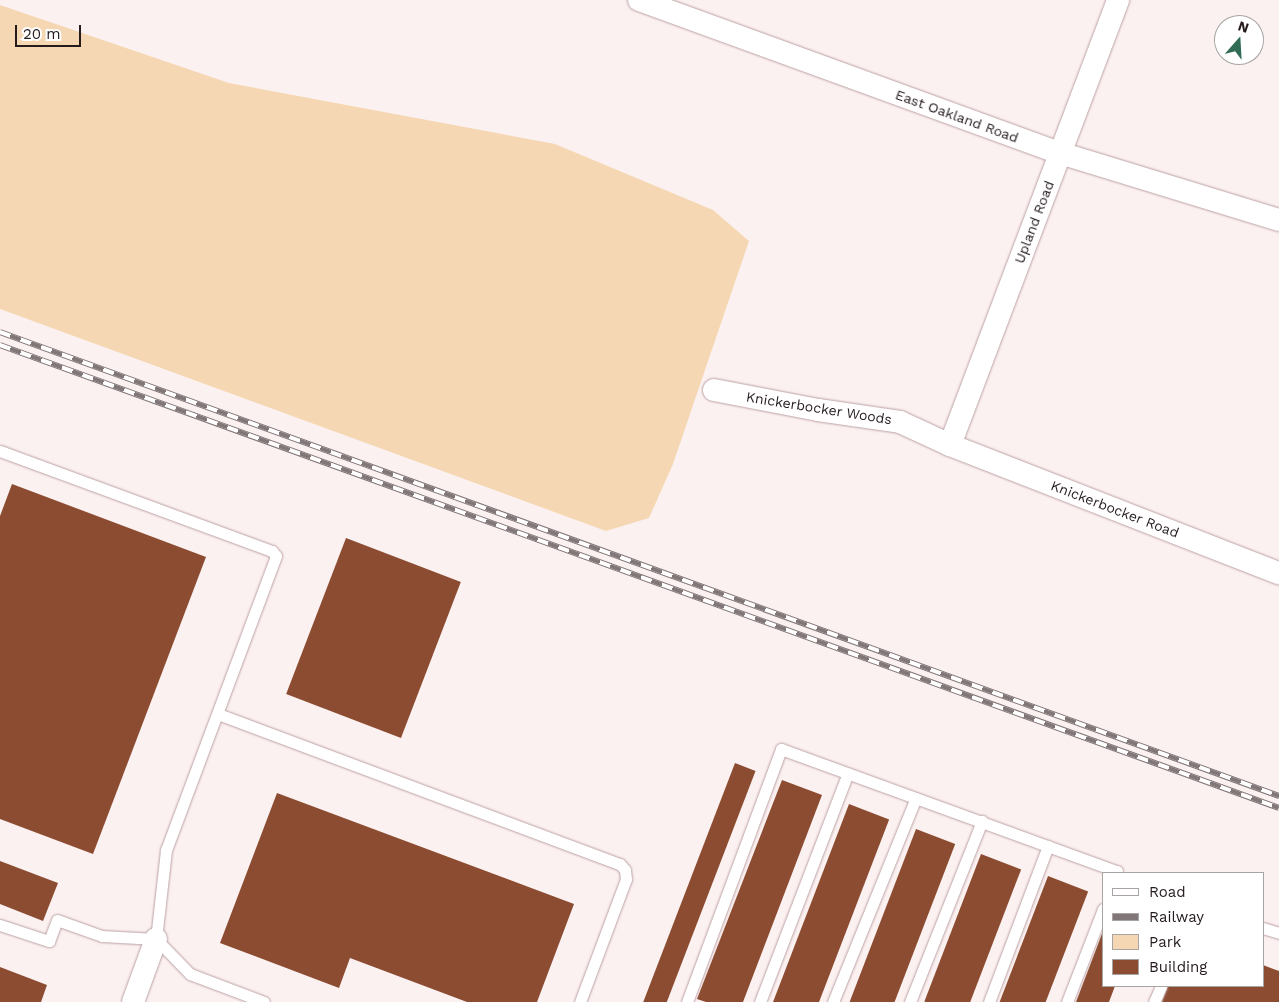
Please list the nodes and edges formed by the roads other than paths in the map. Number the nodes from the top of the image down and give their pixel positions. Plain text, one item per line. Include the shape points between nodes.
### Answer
1 (639, 0) edge
2 (1118, 0) edge
3 (1060, 153) junction
4 (1279, 220) edge
5 (714, 390) dead end
6 (950, 445) junction
7 (0, 451) edge
8 (1279, 573) edge
9 (218, 714) junction
10 (848, 773) junction
11 (916, 798) junction
12 (982, 821) junction
13 (1048, 846) junction
14 (1116, 872) edge
15 (1102, 911) edge
16 (0, 924) edge
17 (1264, 928) edge
18 (1279, 933) edge
19 (156, 939) junction
20 (1161, 987) edge
21 (133, 1002) edge
22 (264, 1002) edge
23 (580, 1002) edge
24 (686, 1002) edge
25 (760, 1002) edge
26 (833, 1002) edge
27 (910, 1002) edge
28 (989, 1002) edge
29 (1067, 1002) edge
30 (1154, 1002) edge

1 - 3 street, East Oakland Road
2 - 3 street, Upland Road
3 - 4 street, East Oakland Road
3 - 6 street, Upland Road
5 - 6 street, Knickerbocker Woods via 900,422
6 - 8 street, Knickerbocker Road
7 - 9 lane via 272,550 276,562
9 - 19 lane via 166,850
9 - 23 lane via 620,864 626,879
10 - 11 lane
10 - 24 lane via 782,749
10 - 25 lane
11 - 12 lane
11 - 26 lane
12 - 13 lane
12 - 27 lane
13 - 14 lane
13 - 28 lane
15 - 29 lane
16 - 19 lane via 49,942 57,920 102,936
17 - 18 lane
19 - 21 street
19 - 22 lane via 190,974
20 - 30 lane

